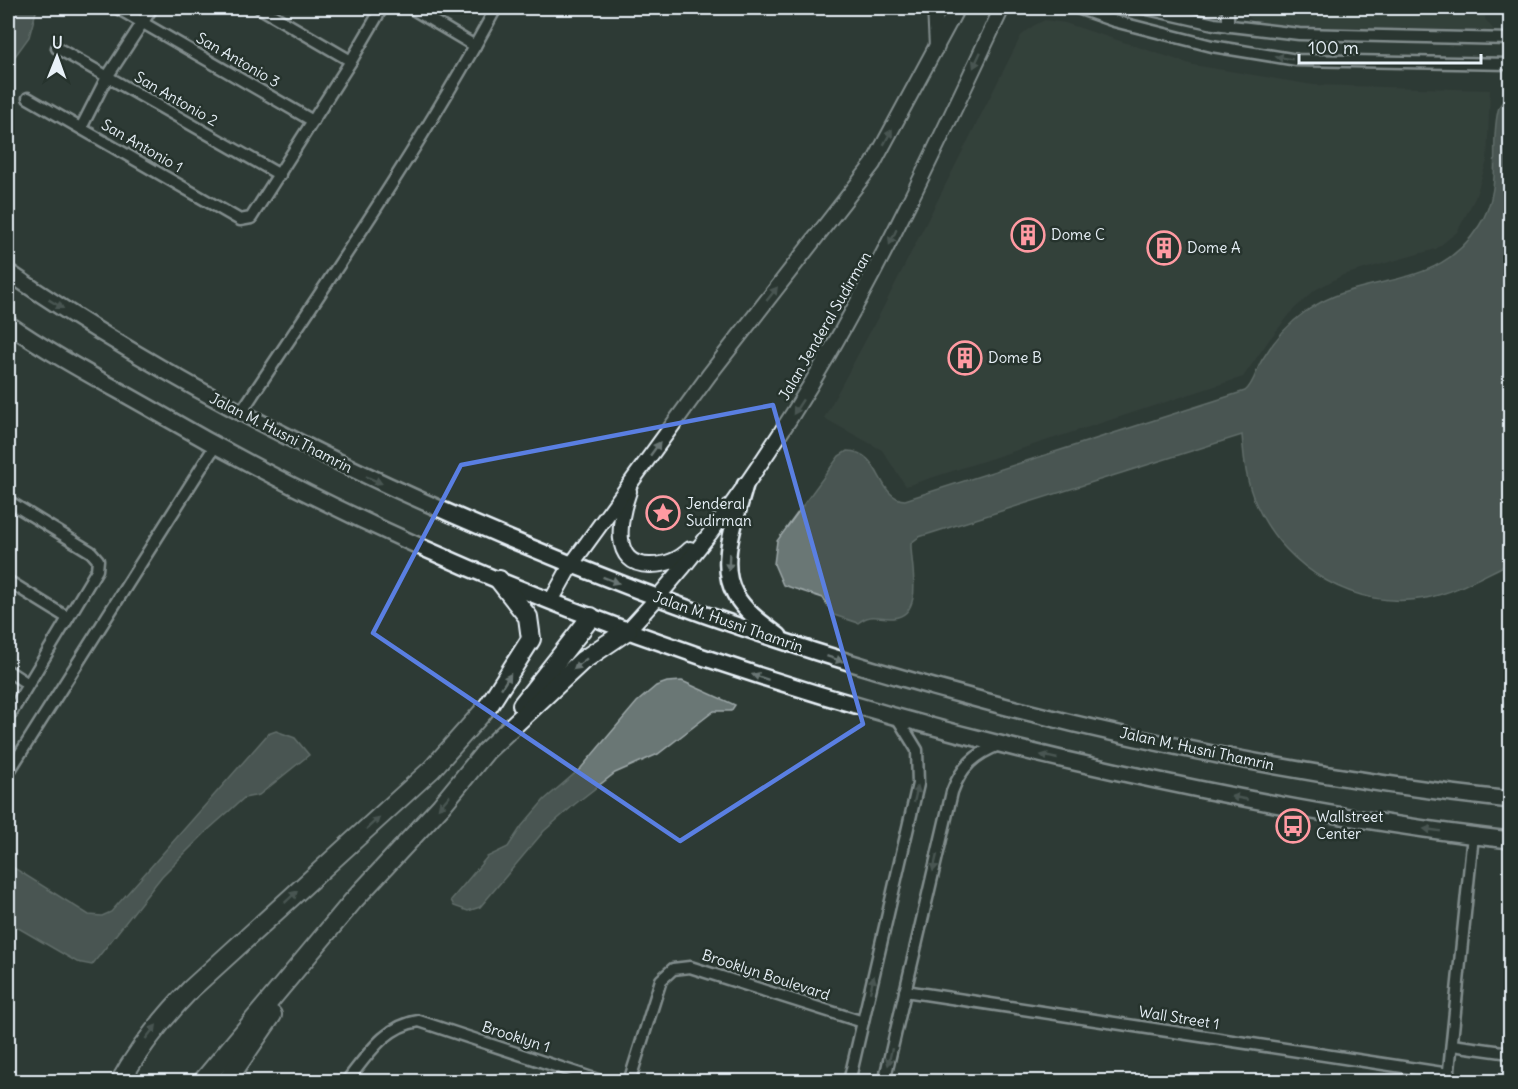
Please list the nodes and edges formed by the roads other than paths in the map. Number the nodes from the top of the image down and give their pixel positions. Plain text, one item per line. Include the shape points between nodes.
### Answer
1 (117, 8) edge
2 (152, 8) edge
3 (260, 8) edge
4 (382, 8) edge
5 (411, 8) edge
6 (496, 8) edge
7 (935, 8) edge
8 (957, 8) edge
9 (1002, 8) edge
10 (1077, 8) edge
11 (1143, 8) edge
12 (1228, 8) edge
13 (143, 23) junction
14 (1228, 26) junction
15 (1510, 39) edge
16 (475, 46) junction
17 (57, 48) dead end
18 (937, 49) junction
19 (351, 61) junction
20 (1510, 64) edge
21 (107, 77) junction
22 (28, 98) dead end
23 (313, 121) junction
24 (81, 128) junction
25 (280, 175) junction
26 (8, 272) edge
27 (8, 324) edge
28 (240, 414) junction
29 (215, 446) junction
30 (634, 478) junction
31 (745, 485) junction
32 (8, 501) edge
33 (715, 525) junction
34 (571, 565) junction
35 (499, 580) junction
36 (8, 581) edge
37 (658, 598) junction
38 (551, 601) junction
39 (591, 617) junction
40 (68, 618) junction
41 (628, 630) junction
42 (788, 644) junction
43 (8, 671) edge
44 (28, 684) junction
45 (8, 718) edge
46 (898, 719) junction
47 (999, 745) junction
48 (486, 751) junction
49 (8, 773) edge
50 (1510, 800) edge
51 (1473, 836) junction
52 (1510, 840) edge
53 (353, 901) junction
54 (905, 991) junction
55 (863, 1022) junction
56 (1452, 1045) junction
57 (1510, 1053) edge
58 (1448, 1078) edge
59 (120, 1082) edge
60 (202, 1082) edge
61 (226, 1082) edge
62 (346, 1082) edge
63 (604, 1082) edge
64 (629, 1082) edge
65 (849, 1082) edge
66 (884, 1082) edge

1 - 13 street, San Antonio 3
2 - 13 street
3 - 19 street
4 - 19 street
5 - 16 street
6 - 16 street
7 - 18 street
8 - 18 street
9 -> 31 street, Jalan Jenderal Sudirman via 882,260 820,373
20 -> 10 street via 1296,60 1206,45
11 - 14 street
12 - 14 street
13 - 21 street
13 - 23 street, San Antonio 3
14 - 15 street via 1299,34
16 - 28 street via 351,247
17 - 21 street, San Antonio 2
30 -> 18 street via 873,164
19 - 23 street
21 - 24 street
21 - 25 street, San Antonio 2
22 - 24 street, San Antonio 1
23 - 25 street
24 - 25 street, San Antonio 1 via 240,220 251,218
26 -> 28 main road, Jalan M. Husni Thamrin
27 - 29 main road
28 -> 34 main road, Jalan M. Husni Thamrin via 367,476
29 - 35 main road via 325,502
29 - 49 street
30 - 33 street via 620,531 623,549 634,562 656,565 674,560
30 - 34 street
31 - 33 street, Jalan Jenderal Sudirman
31 -> 42 main road via 729,555 730,584 747,610
32 - 40 street via 98,560 97,570
33 - 37 street, Jalan Jenderal Sudirman
34 -> 37 main road, Jalan M. Husni Thamrin
34 - 38 street
35 - 38 main road
59 -> 35 highway via 159,1022 439,763 489,705 531,639 528,617
36 - 40 street
37 - 41 street, Jalan Jenderal Sudirman
37 - 42 main road, Jalan M. Husni Thamrin
38 - 39 main road
39 - 41 main road
39 - 48 highway
40 - 44 street
46 -> 41 main road
41 -> 48 highway via 582,661
42 -> 50 main road, Jalan M. Husni Thamrin via 913,682 1151,741 1300,770
43 - 44 street
44 - 45 street
46 - 47 main road
55 -> 46 street via 918,784 917,750
51 -> 47 main road via 1272,804
47 -> 54 street via 976,756 957,777
48 -> 53 highway
51 - 52 main road
51 - 56 street
53 - 60 highway
53 - 61 highway
54 - 58 street, Wall Street 1
54 -> 66 street
55 - 64 street, Brooklyn Boulevard via 690,967 673,969 661,980
55 - 65 street
56 - 57 street
56 - 58 street
62 - 63 street, Brooklyn 1 via 388,1032 403,1023 419,1021

